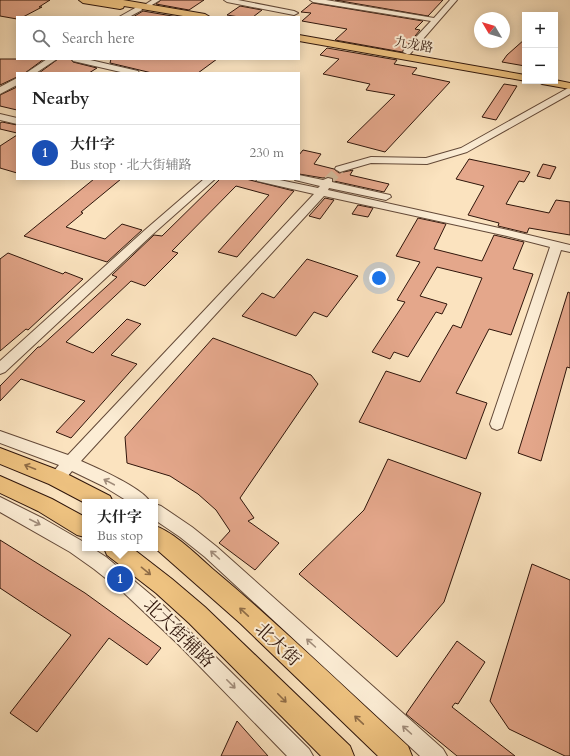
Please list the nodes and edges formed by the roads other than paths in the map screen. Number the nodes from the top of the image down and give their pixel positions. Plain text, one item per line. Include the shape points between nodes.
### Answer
1 (83, 0) edge
2 (108, 0) edge
3 (157, 0) edge
4 (227, 0) edge
5 (454, 0) edge
6 (302, 7) edge
7 (142, 8) junction
8 (125, 16) edge
9 (176, 16) edge
10 (198, 16) edge
11 (435, 20) junction
12 (300, 33) edge
13 (300, 38) edge
14 (407, 52) junction
15 (51, 60) edge
16 (80, 60) edge
17 (32, 72) edge
18 (132, 72) edge
19 (522, 72) edge
20 (522, 77) edge
21 (558, 79) edge
22 (570, 81) edge
23 (16, 82) edge
24 (558, 84) edge
25 (570, 86) edge
26 (570, 90) edge
27 (0, 91) edge
28 (0, 111) edge
29 (16, 115) edge
30 (0, 118) edge
31 (16, 122) edge
32 (340, 169) tunnel mouth
33 (300, 178) edge
34 (209, 180) edge
35 (270, 180) edge
36 (325, 186) junction
37 (425, 206) dead end
38 (556, 246) junction
39 (570, 250) edge
40 (0, 369) edge
41 (497, 424) dead end
42 (0, 437) edge
43 (0, 456) edge
44 (70, 463) junction
45 (56, 478) junction
46 (0, 484) edge
47 (97, 499) edge
48 (137, 499) edge
49 (0, 504) edge
50 (158, 513) edge
51 (82, 526) edge
52 (158, 537) edge
53 (119, 551) edge
54 (302, 756) edge
55 (340, 756) edge
56 (398, 756) edge
57 (436, 756) edge

1 - 7 main road
2 - 7 main road
3 - 7 street
4 - 6 street
5 - 11 street
6 - 11 street
7 - 8 street
7 - 9 main road
7 - 10 main road
11 - 14 street
12 - 14 main road, 九龙路
13 - 20 main road, 九龙路
14 - 19 main road, 九龙路
15 - 17 street
16 - 18 street
21 - 22 main road
23 - 27 street
24 - 25 main road
26 - 32 street via 464,150 427,161 371,160
28 - 29 street
30 - 31 street
33 - 36 street
34 - 40 street
35 - 36 street
36 - 37 street
36 - 38 street
36 - 44 street
38 - 39 street
38 - 41 street
42 - 44 street
45 -> 43 main road
44 - 45 street
48 -> 44 street
45 - 47 main road
46 - 51 main road
49 -> 54 street, 北大街辅路 via 45,527 100,563 128,586 186,639
57 -> 50 street via 211,552
56 -> 52 main road, 北大街 via 225,594
53 -> 55 main road via 197,615

